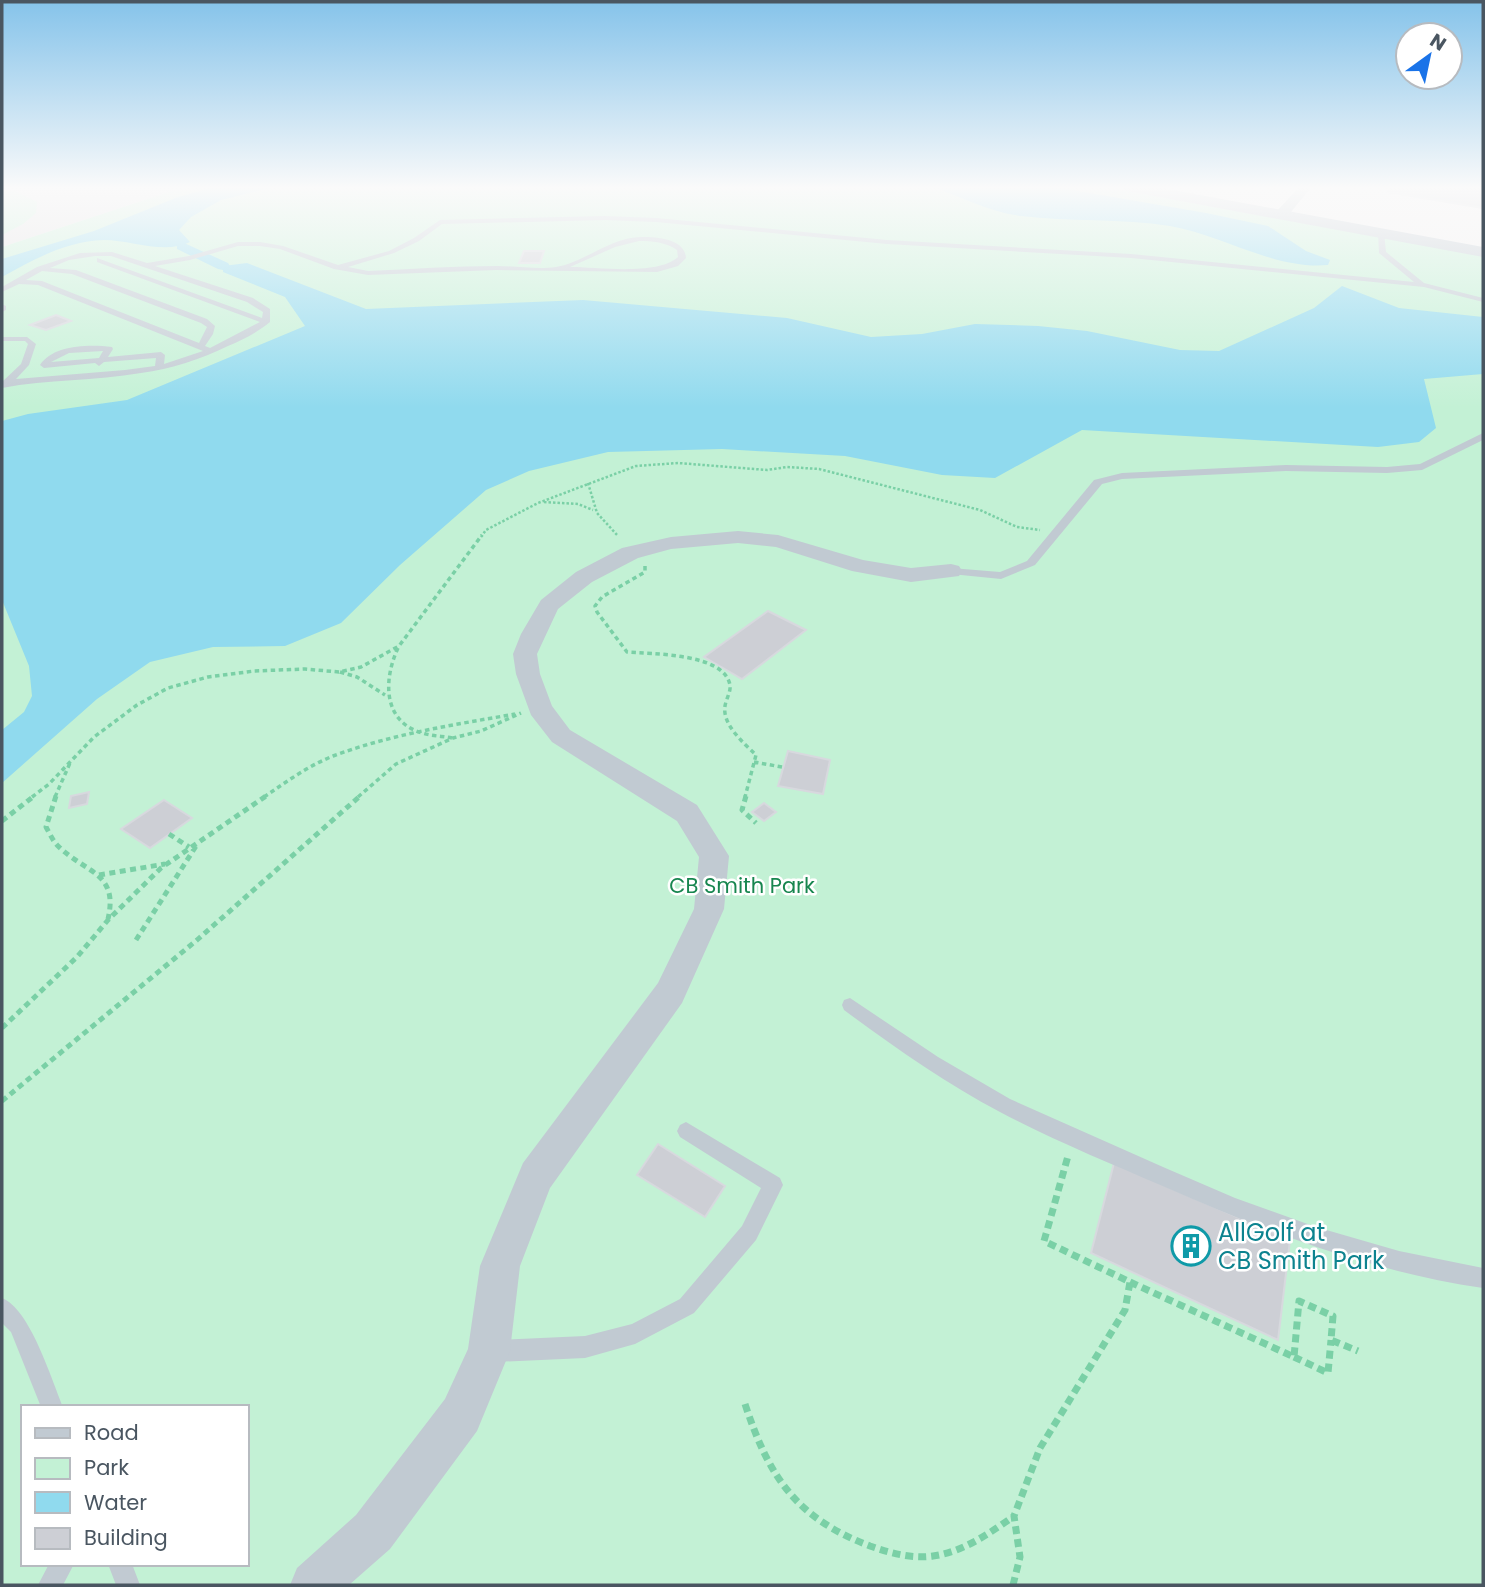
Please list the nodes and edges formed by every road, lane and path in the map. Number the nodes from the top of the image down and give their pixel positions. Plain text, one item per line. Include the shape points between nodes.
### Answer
1 (57, 260) edge
2 (98, 260) edge
3 (134, 260) edge
4 (176, 260) edge
5 (188, 260) edge
6 (318, 260) edge
7 (372, 260) edge
8 (583, 260) edge
9 (680, 260) edge
10 (1172, 260) edge
11 (1391, 260) edge
12 (148, 264) junction
13 (337, 267) junction
14 (559, 268) junction
15 (40, 269) junction
16 (172, 273) junction
17 (19, 282) junction
18 (1424, 285) junction
19 (2, 289) edge
20 (1483, 300) edge
21 (266, 322) junction
22 (2, 339) edge
23 (204, 348) junction
24 (102, 360) junction
25 (44, 365) junction
26 (159, 367) junction
27 (91, 373) junction
28 (36, 378) junction
29 (4, 384) edge
30 (1483, 436) edge
31 (589, 483) junction
32 (538, 503) junction
33 (594, 511) junction
34 (1056, 533) junction
35 (620, 538) dead end
36 (640, 559) dead end
37 (951, 571) joint
38 (400, 646) junction
39 (339, 672) junction
40 (386, 695) junction
41 (531, 711) junction
42 (415, 731) junction
43 (453, 738) junction
44 (73, 758) junction
45 (754, 762) junction
46 (782, 767) dead end
47 (2, 821) edge
48 (756, 823) dead end
49 (169, 834) dead end
50 (200, 839) junction
51 (189, 847) junction
52 (169, 863) junction
53 (99, 875) junction
54 (108, 920) junction
55 (136, 940) dead end
56 (850, 1006) dead end
57 (2, 1028) edge
58 (2, 1101) edge
59 (685, 1131) dead end
60 (1073, 1138) junction
61 (1483, 1278) edge
62 (1130, 1282) junction
63 (2, 1308) edge
64 (1331, 1340) junction
65 (1357, 1351) dead end
66 (489, 1352) junction
67 (1294, 1357) junction
68 (745, 1404) dead end
69 (51, 1405) edge
70 (1014, 1516) junction
71 (61, 1566) edge
72 (121, 1566) edge
73 (50, 1585) edge
74 (128, 1585) edge
75 (314, 1585) edge
76 (1013, 1585) edge

1 - 15 lane
2 - 21 lane
3 - 12 lane
4 - 12 lane
5 - 16 lane
6 - 13 lane
7 - 13 lane
8 - 14 lane
9 - 14 lane via 657,270
10 - 18 lane
11 - 18 lane
12 - 16 lane
13 - 14 lane via 368,274
15 - 17 lane
15 - 23 lane via 73,272 204,321 211,330
16 - 21 lane via 250,300 267,311
17 - 19 lane
17 - 23 lane via 39,283
18 - 20 lane
21 - 23 lane
22 - 29 lane via 27,339 32,344 25,365
23 - 26 lane
24 - 25 lane
24 - 25 lane via 109,349 67,351 52,356
24 - 26 lane via 161,355
24 - 27 lane
25 - 28 lane
26 - 27 lane
27 - 28 lane
28 - 29 lane
30 - 34 lane via 1422,467 1122,476 1098,482
31 - 32 path
31 - 33 path
31 - 34 path via 636,466 678,463 819,469 980,510 1017,527
32 - 33 path via 578,504
32 - 38 path via 486,530
33 - 35 path
34 - 37 lane via 1031,563 1001,576
36 - 45 path via 645,572 602,597 594,606 597,615 627,652 694,659 725,675 730,685 725,711 756,755
37 - 41 street via 911,575 860,566 778,541 738,537 671,543 630,553 584,577 544,614 525,654
38 - 39 path via 361,667
38 - 40 path via 389,664
39 - 40 path via 358,677
39 - 44 path via 254,671 168,688 137,705
40 - 42 path via 396,715
41 - 42 path
41 - 43 path
41 - 66 street via 561,736 687,813 714,856 709,909 670,993 536,1177 500,1266
42 - 43 path
42 - 50 path via 331,757
43 - 58 path via 396,764 126,1000
44 - 47 path via 49,784
44 - 53 path via 46,827 57,845
45 - 46 path
45 - 48 path via 742,810
49 - 51 path
50 - 51 path
50 - 55 path
51 - 52 path
52 - 53 path
52 - 54 path
53 - 54 path via 114,902
54 - 57 path
56 - 60 lane via 982,1093
59 - 66 lane via 773,1185 749,1233 687,1306 635,1334 585,1347
60 - 61 lane via 1292,1231 1397,1261
60 - 62 path via 1044,1241
62 - 67 path
62 - 70 path via 1125,1310 1040,1448
63 - 69 lane via 18,1325
64 - 65 path
64 - 67 path via 1328,1373
64 - 67 path via 1333,1316 1300,1301
66 - 75 street via 454,1425 373,1532
68 - 70 path via 760,1448 795,1502 835,1531 880,1551 931,1557 984,1538
70 - 76 path via 1020,1557
71 - 73 lane
72 - 74 lane

